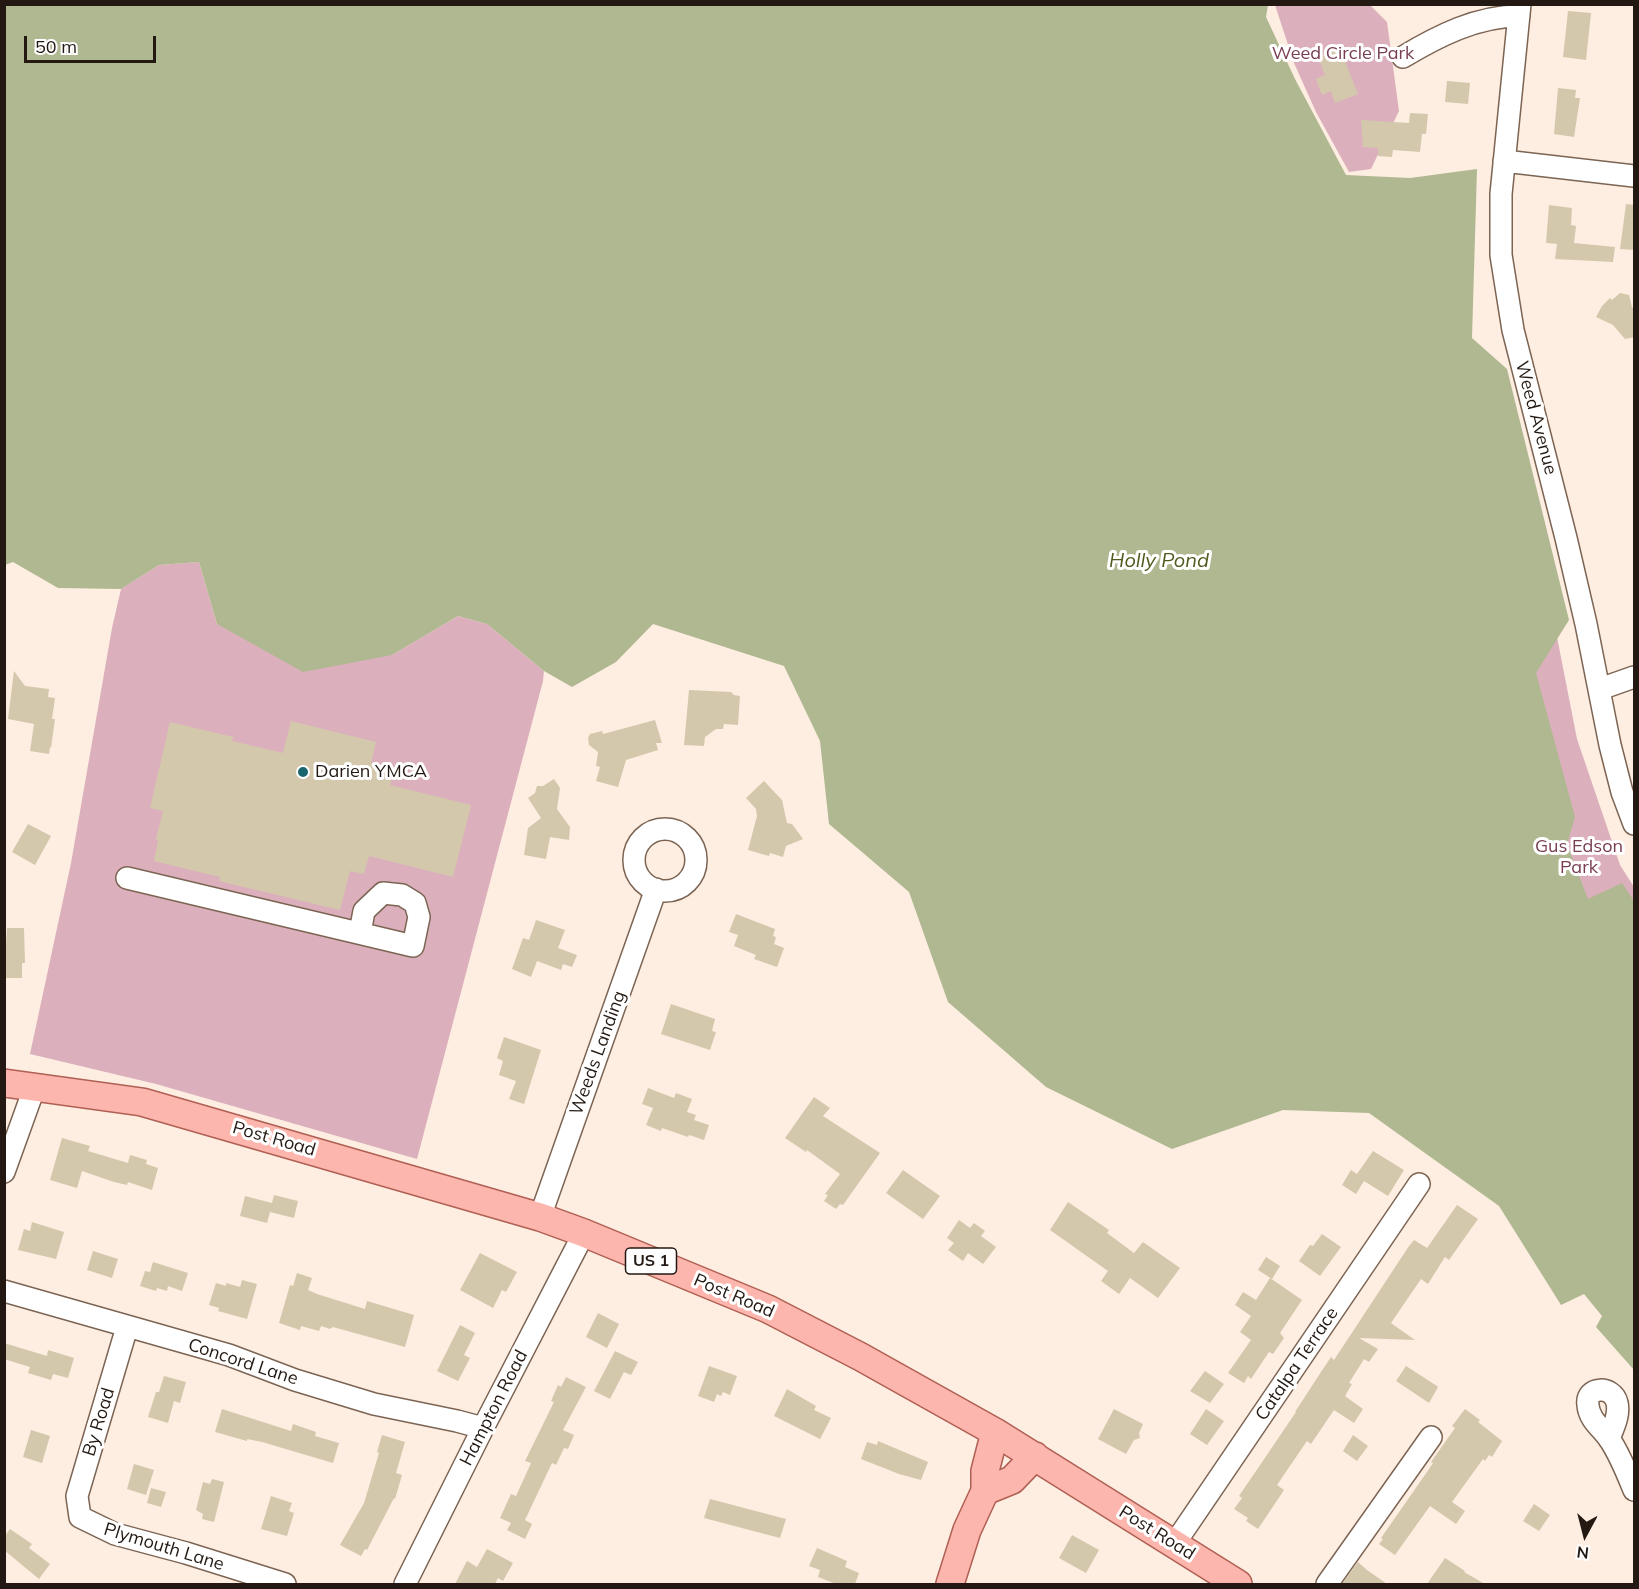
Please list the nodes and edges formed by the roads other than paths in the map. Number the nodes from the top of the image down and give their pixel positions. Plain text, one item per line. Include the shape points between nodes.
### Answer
1 (1519, 10) edge
2 (1403, 57) dead end
3 (1504, 161) junction
4 (1635, 176) edge
5 (1635, 677) edge
6 (1600, 689) junction
7 (1635, 824) edge
8 (128, 878) dead end
9 (656, 889) dead end
10 (360, 933) junction
11 (4, 1083) edge
12 (35, 1086) junction
13 (4, 1172) edge
14 (1419, 1184) dead end
15 (540, 1217) junction
16 (584, 1233) junction
17 (4, 1291) edge
18 (127, 1327) junction
19 (483, 1428) junction
20 (995, 1432) junction
21 (1431, 1437) dead end
22 (1609, 1439) dead end
23 (1035, 1456) junction
24 (1635, 1490) edge
25 (985, 1491) junction
26 (80, 1516) joint
27 (1175, 1544) junction
28 (285, 1584) edge
29 (405, 1584) edge
30 (950, 1584) edge
31 (1238, 1584) edge
32 (1327, 1584) edge

1 - 2 street via 1476,22
1 - 3 street, Weed Avenue
3 - 4 street
3 - 6 street, Weed Avenue via 1501,255 1513,330
5 - 6 street
6 - 7 street, Weed Avenue via 1622,792
8 - 10 street
9 - 15 street, Weeds Landing
10 - 10 street via 413,946 419,917 415,903 402,895 383,893 364,911
11 - 12 main road, Post Road / US 1
12 - 13 street
12 - 15 main road, Post Road / US 1 via 142,1102
14 - 27 street, Catalpa Terrace
15 - 16 main road, Post Road / US 1
16 - 19 street, Hampton Road
16 - 20 main road, Post Road / US 1 via 768,1309
17 - 18 street, Concord Lane
18 - 19 street, Concord Lane via 229,1355 374,1404
18 - 26 street, By Road via 77,1496
19 - 29 street, Hampton Road
20 - 23 main road, Post Road / US 1
20 - 25 main road
21 - 32 street
22 - 24 street
23 - 25 main road via 1012,1480
23 - 27 main road, Post Road / US 1
25 - 30 main road via 967,1530
26 - 28 street, Plymouth Lane via 115,1534
27 - 31 main road, Post Road / US 1

